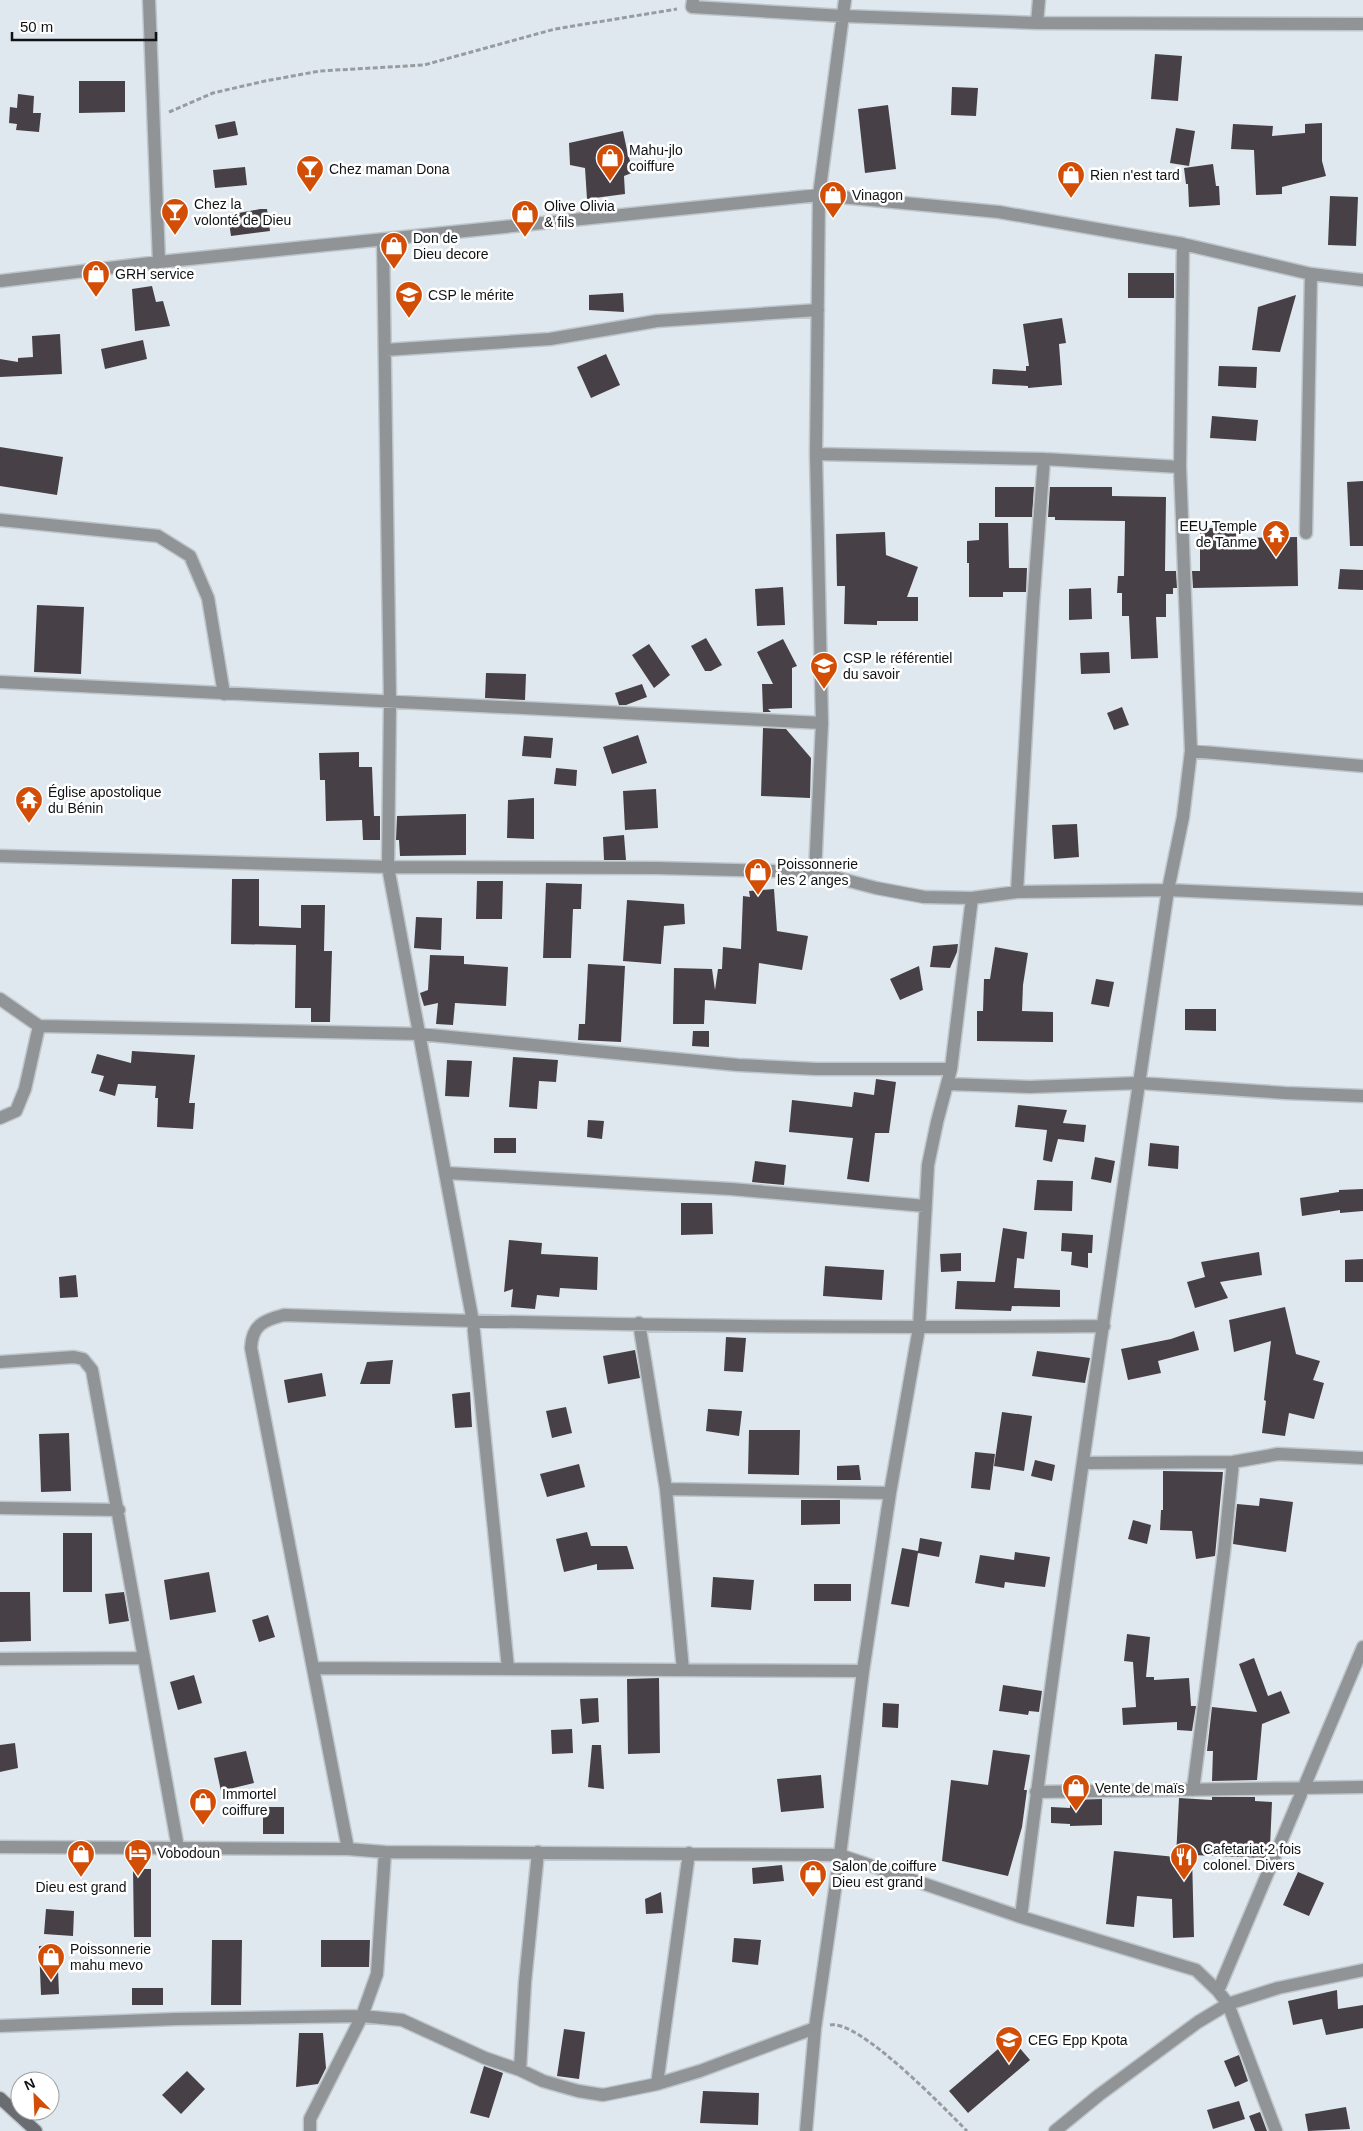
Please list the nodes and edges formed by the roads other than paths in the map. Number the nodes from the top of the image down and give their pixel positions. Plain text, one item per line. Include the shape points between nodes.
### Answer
1 (149, 0) edge
2 (845, 0) edge
3 (1039, 0) edge
4 (693, 3) edge
5 (843, 16) junction
6 (1037, 23) junction
7 (1363, 24) edge
8 (819, 195) junction
9 (383, 240) junction
10 (1184, 244) junction
11 (159, 262) junction
12 (1311, 274) junction
13 (1363, 280) edge
14 (0, 281) edge
15 (818, 310) junction
16 (385, 350) junction
17 (816, 454) junction
18 (1044, 459) junction
19 (1180, 467) junction
20 (0, 520) edge
21 (1306, 533) dead end
22 (0, 682) edge
23 (224, 694) junction
24 (390, 702) junction
25 (822, 722) junction
26 (1191, 751) junction
27 (1363, 766) edge
28 (0, 856) edge
29 (388, 867) junction
30 (815, 872) junction
31 (1168, 890) junction
32 (1017, 892) junction
33 (972, 898) junction
34 (1363, 899) edge
35 (0, 999) edge
36 (39, 1026) junction
37 (419, 1034) junction
38 (951, 1069) junction
39 (1139, 1083) junction
40 (948, 1084) junction
41 (1363, 1096) edge
42 (0, 1118) edge
43 (446, 1173) junction
44 (925, 1206) junction
45 (473, 1322) junction
46 (640, 1323) junction
47 (1104, 1326) junction
48 (919, 1328) junction
49 (0, 1362) edge
50 (1363, 1458) edge
51 (1233, 1462) junction
52 (1084, 1463) junction
53 (666, 1489) junction
54 (890, 1493) junction
55 (0, 1508) edge
56 (118, 1510) junction
57 (1363, 1647) edge
58 (144, 1658) junction
59 (0, 1659) edge
60 (314, 1668) junction
61 (508, 1668) junction
62 (683, 1670) junction
63 (863, 1671) junction
64 (1363, 1787) edge
65 (1302, 1789) junction
66 (1193, 1790) junction
67 (1036, 1792) junction
68 (0, 1847) edge
69 (178, 1848) junction
70 (348, 1849) junction
71 (385, 1852) junction
72 (538, 1852) junction
73 (689, 1853) junction
74 (840, 1854) junction
75 (1021, 1918) junction
76 (1363, 1970) edge
77 (1218, 1991) junction
78 (1228, 2004) junction
79 (362, 2016) junction
80 (0, 2026) edge
81 (815, 2028) junction
82 (520, 2070) junction
83 (657, 2084) junction
84 (0, 2098) edge
85 (36, 2131) edge
86 (310, 2131) edge
87 (806, 2131) edge
88 (1055, 2131) edge
89 (1276, 2131) edge

1 - 11 street
2 - 5 street
3 - 6 street
4 - 5 street
5 - 6 street
5 - 8 street
6 - 7 street
8 - 9 street
8 - 10 street via 999,212
8 - 15 street
9 - 11 street
9 - 16 street
10 - 12 street
10 - 19 street
11 - 14 street
12 - 13 street
12 - 21 street
15 - 16 street via 657,321 550,339
15 - 17 street
16 - 24 street
17 - 18 street
17 - 25 street
18 - 19 street
18 - 32 street
19 - 26 street
20 - 23 street via 158,536 190,556 208,598
22 - 23 street
23 - 24 street
24 - 25 street
24 - 29 street
25 - 30 street
26 - 27 street
26 - 31 street via 1183,817
28 - 29 street
29 - 30 street
29 - 37 street
30 - 33 street via 924,897
31 - 32 street
31 - 34 street
31 - 39 street
32 - 33 street
33 - 38 street
35 - 36 street
36 - 37 street
36 - 42 street via 26,1089 16,1111
37 - 38 street via 738,1065 816,1069
37 - 43 street
38 - 40 street
39 - 40 street via 1030,1087
39 - 41 street
39 - 47 street
40 - 44 street via 933,1140
43 - 44 street via 731,1189
43 - 45 street
44 - 48 street
45 - 46 street
45 - 60 street via 284,1314 258,1326 252,1337 251,1348
45 - 61 street
46 - 48 street
46 - 53 street
47 - 48 street
47 - 52 street
48 - 54 street
49 - 56 street via 74,1356 88,1363 92,1370
50 - 51 street via 1278,1454
51 - 52 street
51 - 66 street
52 - 67 street
53 - 54 street
53 - 62 street
54 - 63 street
55 - 56 street
56 - 58 street
57 - 65 street
58 - 59 street
58 - 69 street
60 - 61 street
60 - 70 street
61 - 62 street
62 - 63 street
63 - 74 street
64 - 65 street
65 - 66 street
65 - 77 street
66 - 67 street
67 - 75 street
68 - 69 street
69 - 70 street
70 - 71 street
71 - 72 street
71 - 79 street via 378,1974
72 - 73 street
72 - 82 street
73 - 74 street
73 - 83 street
74 - 75 street
74 - 81 street
75 - 77 street via 1183,1965 1196,1970
76 - 78 street via 1278,1988
77 - 78 street
78 - 88 street via 1198,2022
78 - 89 street
79 - 80 street
79 - 82 street via 411,2023 485,2058
79 - 86 street via 310,2119
81 - 83 street
81 - 87 street
82 - 83 street via 578,2092 604,2095
84 - 85 main road

